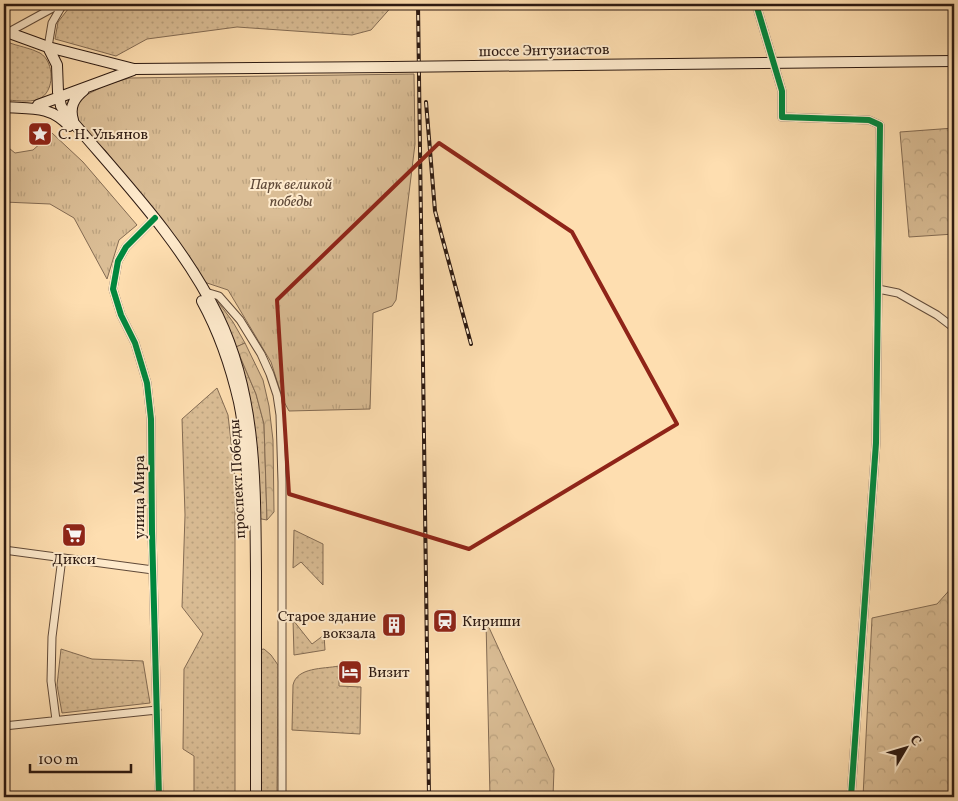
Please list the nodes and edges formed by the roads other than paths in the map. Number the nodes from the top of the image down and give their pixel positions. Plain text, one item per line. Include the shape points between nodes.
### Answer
1 (62, 4) edge
2 (756, 4) edge
3 (5, 33) edge
4 (48, 47) junction
5 (954, 61) edge
6 (773, 63) junction
7 (134, 69) junction
8 (56, 84) junction
9 (89, 86) junction
10 (59, 97) junction
11 (38, 105) junction
12 (4, 107) edge
13 (22, 108) junction
14 (72, 125) junction
15 (153, 220) junction
16 (878, 289) junction
17 (206, 294) junction
18 (954, 328) edge
19 (4, 550) edge
20 (62, 558) junction
21 (153, 570) junction
22 (158, 710) junction
23 (56, 720) junction
24 (4, 726) edge
25 (159, 797) edge
26 (249, 797) edge
27 (256, 797) edge
28 (282, 797) edge
29 (851, 797) edge

1 - 3 street
1 - 4 street via 52,23
2 - 6 street
3 - 4 main road
4 - 7 main road
4 - 8 main road via 57,66
5 - 6 main road, шоссе Энтузиастов
6 - 7 main road, шоссе Энтузиастов, bridge
6 - 16 street via 782,91 782,117 869,120 880,125
7 - 9 main road
8 - 10 main road
8 - 11 main road
9 - 10 main road
9 - 14 main road via 73,101
10 - 11 main road
10 - 14 main road
11 - 13 main road
12 - 13 main road
13 - 14 main road via 45,109
14 - 15 main road, проспект Победы
15 - 17 main road, проспект Победы via 177,248
15 - 21 street, улица Мира via 126,247 118,261 113,289 148,383
15 - 26 main road, проспект Победы via 203,302 220,338 239,403 248,520
16 - 18 street via 898,293 938,314
16 - 29 street via 876,443
17 - 27 main road, проспект Победы via 235,359 252,439 255,475
17 - 28 street via 220,296 261,354 277,395 280,414
19 - 20 street
20 - 21 street
20 - 23 street via 52,637 51,681
21 - 22 street, улица Мира
22 - 23 street
22 - 25 street, улица Мира
23 - 24 street

